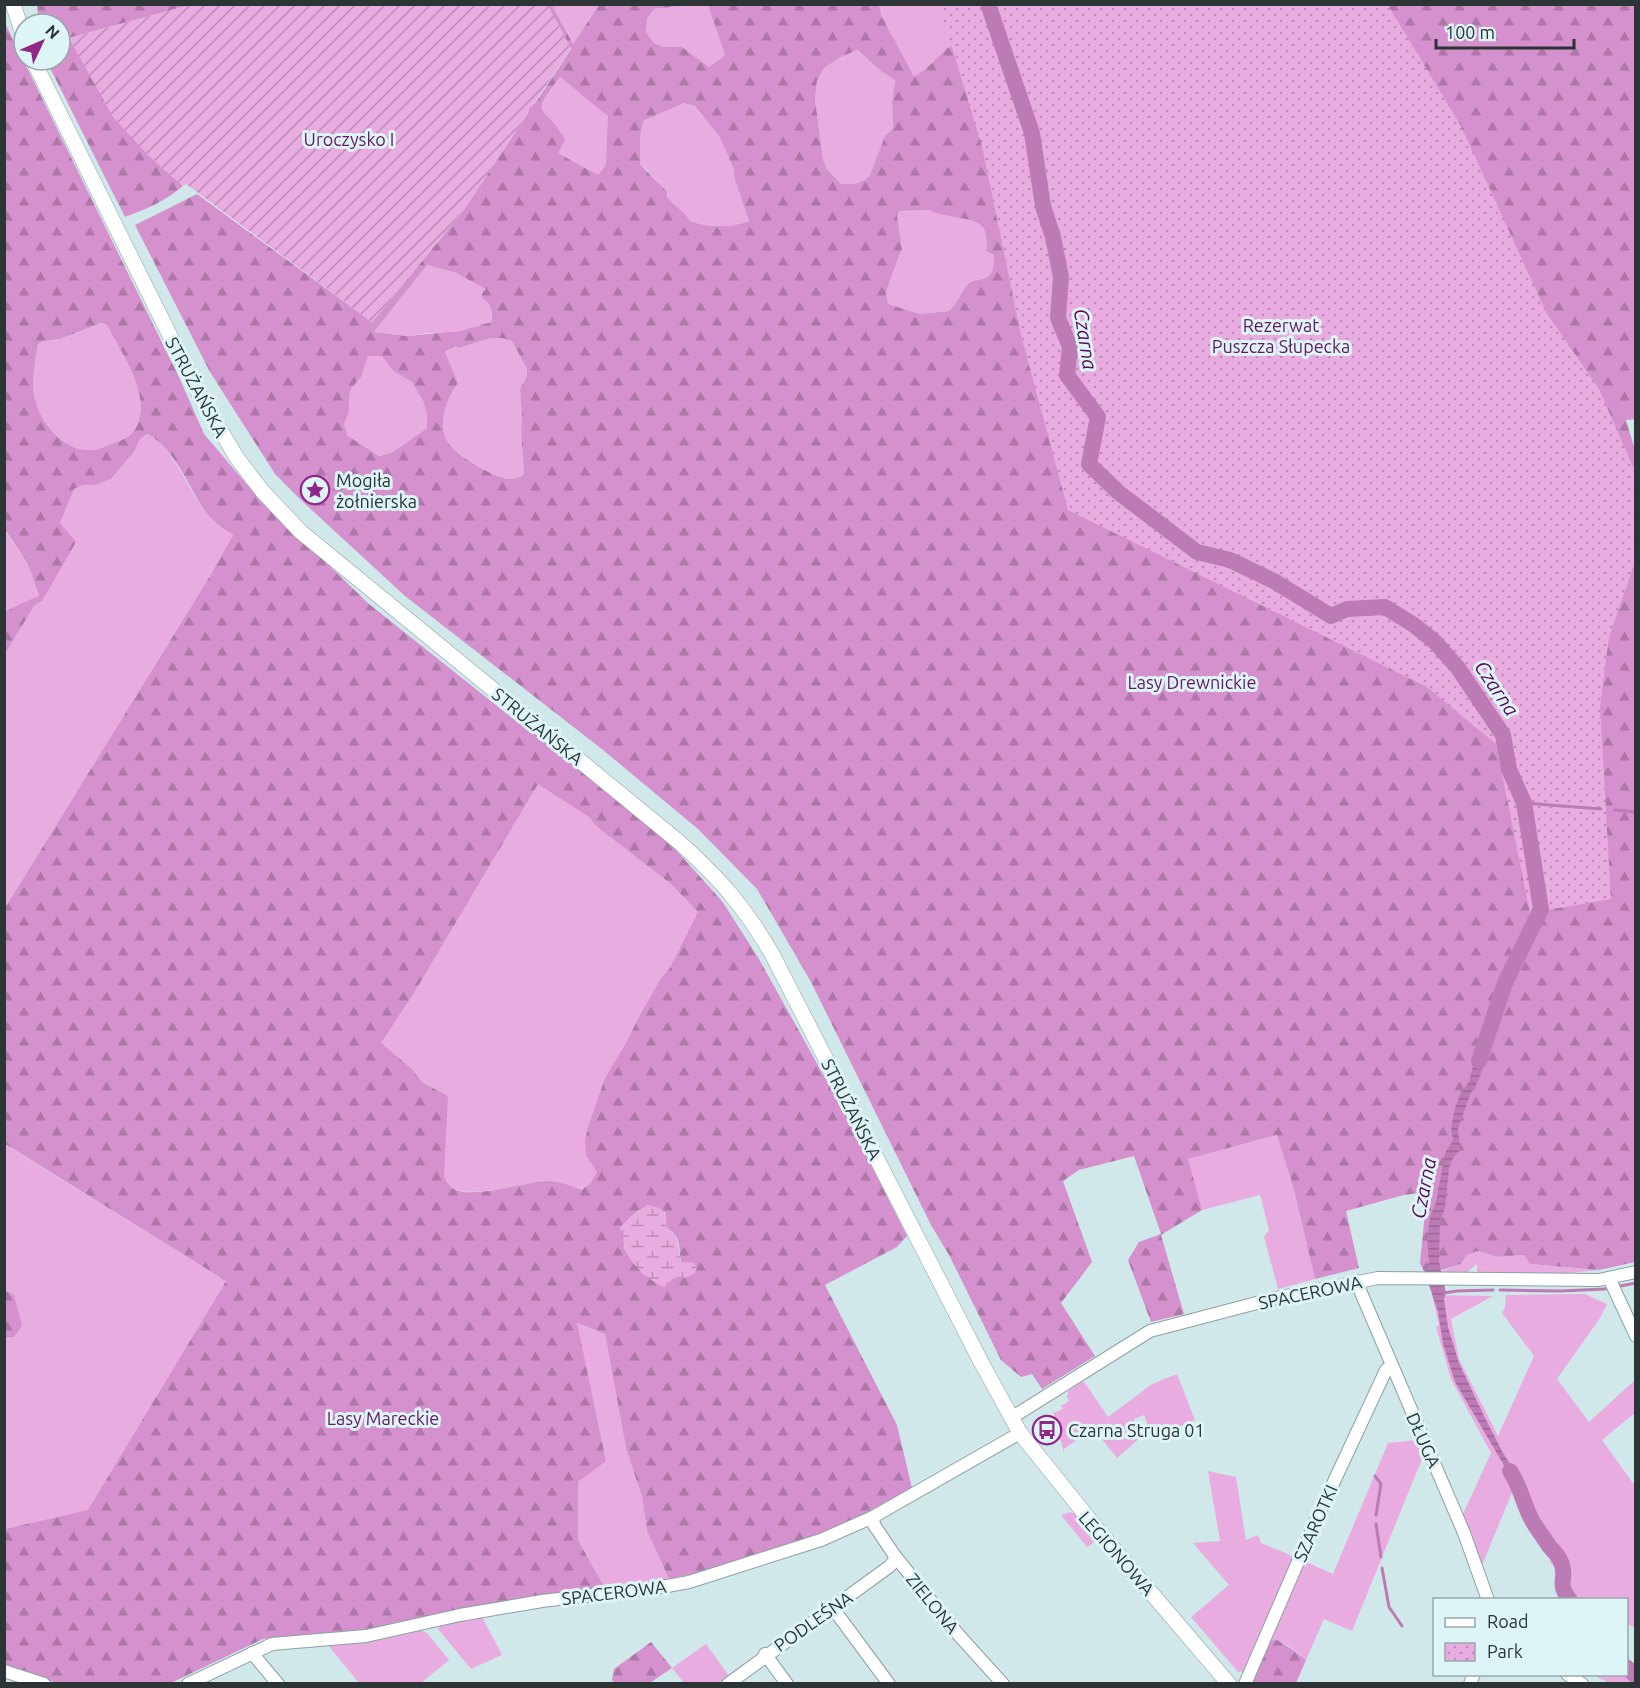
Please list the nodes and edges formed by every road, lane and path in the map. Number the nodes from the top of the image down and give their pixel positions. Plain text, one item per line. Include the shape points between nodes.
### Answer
1 (39, 72) edge
2 (1635, 1272) edge
3 (1609, 1278) junction
4 (1356, 1281) junction
5 (1635, 1336) edge
6 (1391, 1366) junction
7 (1011, 1418) junction
8 (1020, 1433) junction
9 (873, 1517) junction
10 (895, 1556) junction
11 (1488, 1598) edge
12 (832, 1607) junction
13 (252, 1653) junction
14 (765, 1654) junction
15 (4, 1671) edge
16 (41, 1683) edge
17 (188, 1683) edge
18 (278, 1683) edge
19 (728, 1683) edge
20 (787, 1683) edge
21 (889, 1683) edge
22 (1003, 1683) edge
23 (1229, 1683) edge
24 (1245, 1683) edge

1 - 7 main road, STRUŻAŃSKA via 201,398 263,492 342,567 680,842 714,873 752,920
2 - 3 street, SPACEROWA
3 - 4 street, SPACEROWA
3 - 5 street
4 - 6 street, DŁUGA
4 - 7 street, SPACEROWA via 1150,1331
6 - 11 street, DŁUGA via 1464,1533
6 - 24 street, SZAROTKI via 1317,1518
7 - 8 main road, LEGIONOWA
8 - 9 street, SPACEROWA
8 - 23 main road, LEGIONOWA
9 - 10 street, ZIELONA via 874,1525
9 - 13 street, SPACEROWA via 821,1540 689,1582 531,1603 366,1636 272,1644
10 - 12 street, PODLEŚNA via 890,1566
10 - 22 street, ZIELONA
12 - 14 street, PODLEŚNA
12 - 21 street
13 - 17 street, SPACEROWA
13 - 18 street
14 - 19 street, PODLEŚNA
14 - 20 street
15 - 16 street

